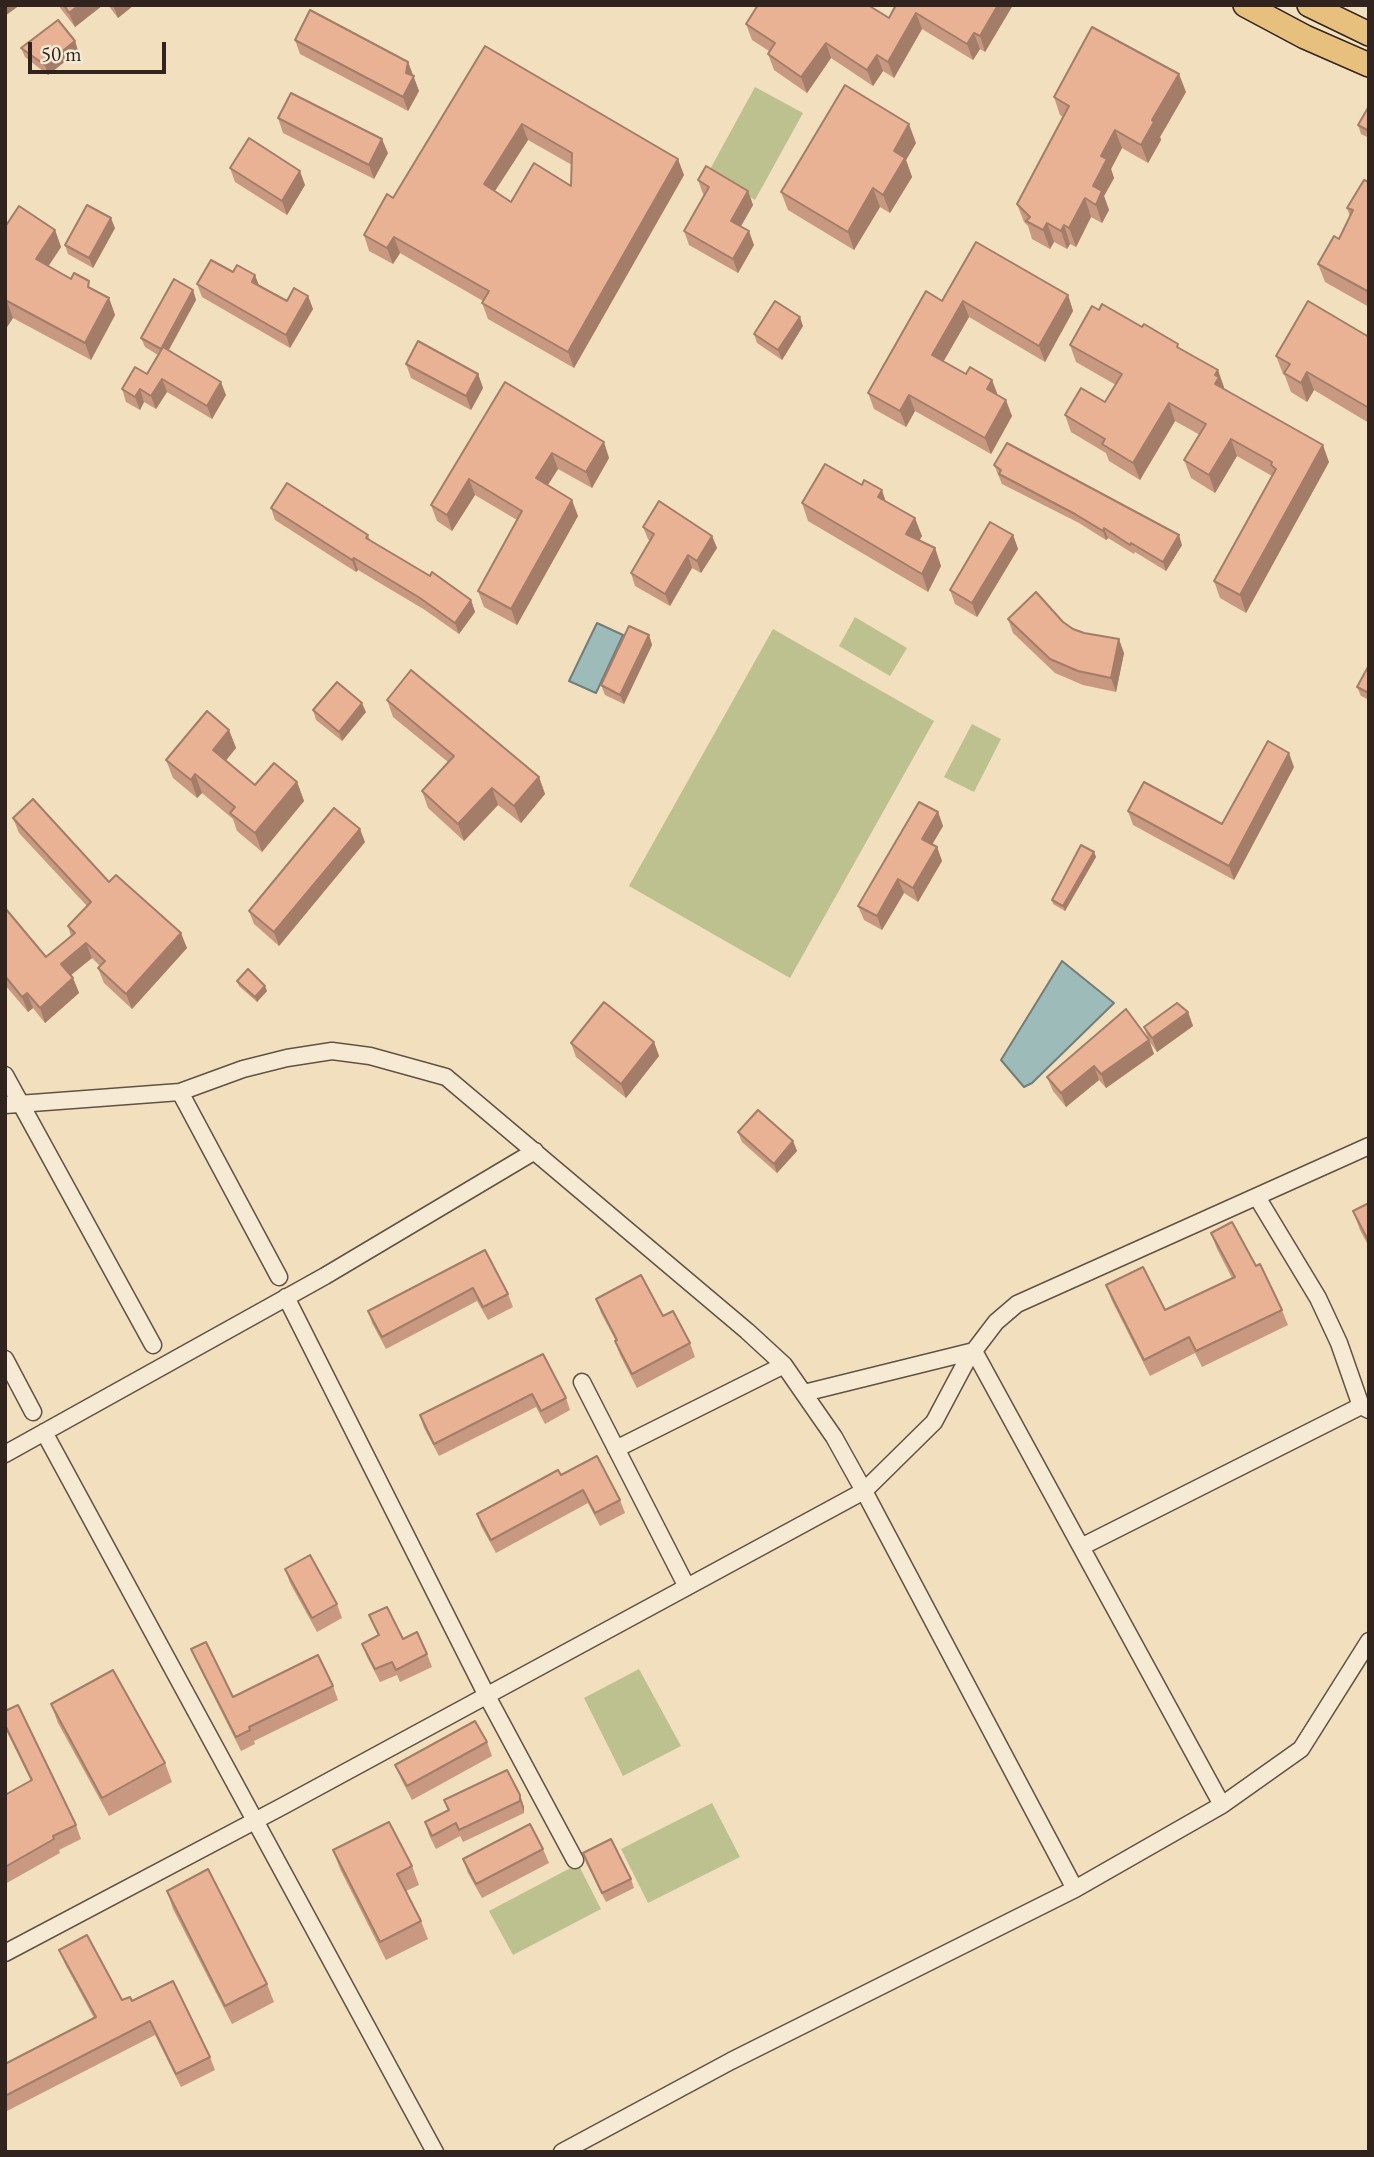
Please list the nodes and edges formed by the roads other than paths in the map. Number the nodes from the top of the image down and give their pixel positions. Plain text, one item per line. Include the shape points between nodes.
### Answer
1 (1245, 5) edge
2 (1309, 5) edge
3 (1347, 23) junction
4 (1369, 34) edge
5 (1334, 50) junction
6 (1369, 65) edge
7 (5, 1075) edge
8 (180, 1092) junction
9 (13, 1105) edge
10 (1369, 1146) edge
11 (535, 1151) junction
12 (1257, 1198) junction
13 (279, 1277) dead end
14 (286, 1297) junction
15 (153, 1345) dead end
16 (974, 1351) junction
17 (5, 1359) edge
18 (784, 1365) junction
19 (582, 1382) dead end
20 (804, 1393) junction
21 (1365, 1408) edge
22 (33, 1412) dead end
23 (44, 1432) junction
24 (616, 1449) junction
25 (5, 1454) edge
26 (864, 1491) junction
27 (1081, 1547) junction
28 (687, 1587) junction
29 (1369, 1641) edge
30 (486, 1696) junction
31 (1222, 1805) junction
32 (256, 1821) junction
33 (575, 1860) dead end
34 (1075, 1889) junction
35 (5, 1954) edge
36 (435, 2152) edge
37 (562, 2152) edge

1 - 5 main road
2 - 3 main road
3 - 4 main road
3 - 5 main road
5 - 6 main road
7 - 9 street
8 - 9 street
8 - 11 street via 287,1058 332,1051 370,1056 446,1077
8 - 13 street
9 - 15 street
10 - 12 street
11 - 14 street
11 - 18 street
12 - 16 street via 1017,1304
12 - 21 street via 1318,1298
14 - 23 street
14 - 30 street
16 - 20 street
16 - 26 street via 934,1422
16 - 27 street
17 - 22 street
18 - 20 street
18 - 24 street
19 - 24 street
20 - 26 street
21 - 27 street
23 - 25 street
23 - 32 street
24 - 28 street
26 - 28 street
26 - 34 street
27 - 31 street
28 - 30 street
29 - 31 street via 1301,1749
30 - 32 street
30 - 33 street
31 - 34 street
32 - 35 street
32 - 36 street
34 - 37 street

